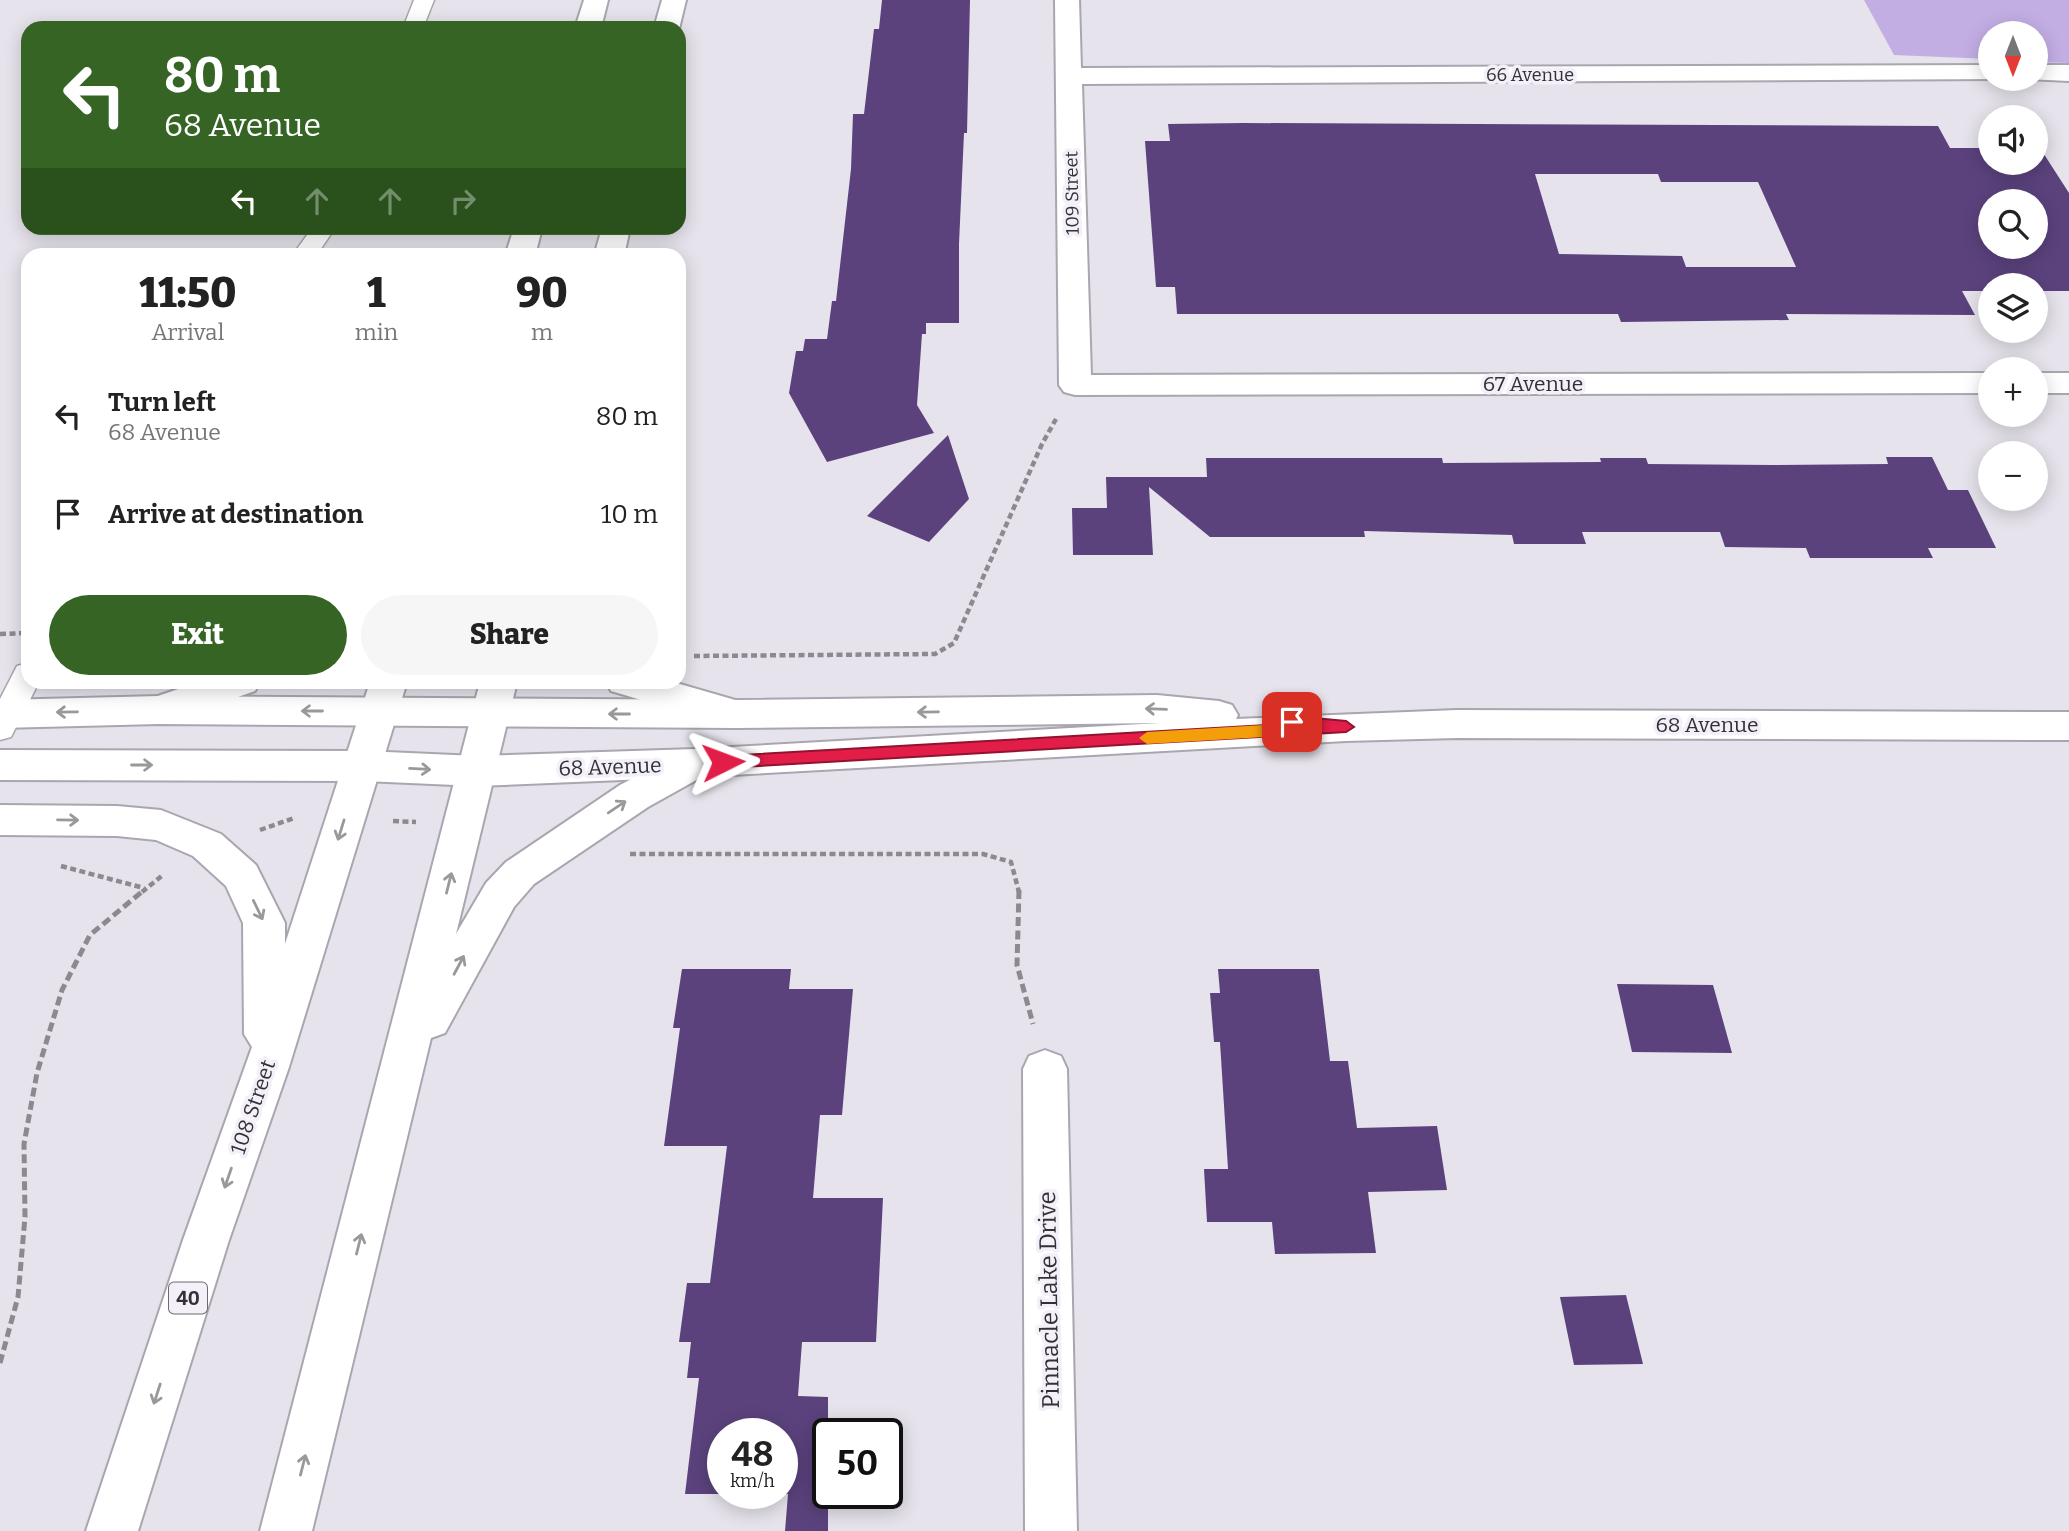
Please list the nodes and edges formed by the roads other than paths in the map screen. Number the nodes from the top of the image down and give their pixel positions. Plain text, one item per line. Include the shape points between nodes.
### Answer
1 (424, 0) edge
2 (596, 0) edge
3 (674, 0) edge
4 (1067, 0) edge
5 (416, 21) edge
6 (589, 21) edge
7 (669, 21) edge
8 (1978, 73) edge
9 (2048, 73) edge
10 (2069, 73) edge
11 (1070, 76) junction
12 (1978, 383) edge
13 (2048, 383) edge
14 (2069, 383) edge
15 (1075, 385) joint
16 (21, 687) edge
17 (221, 689) edge
18 (648, 689) edge
19 (385, 697) edge
20 (495, 697) edge
21 (159, 710) junction
22 (736, 714) junction
23 (3, 719) edge
24 (2069, 726) edge
25 (1346, 727) junction
26 (695, 763) junction
27 (0, 765) edge
28 (364, 766) junction
29 (477, 771) junction
30 (0, 820) edge
31 (267, 1067) junction
32 (404, 1068) junction
33 (1045, 1069) road end
34 (112, 1531) edge
35 (286, 1531) edge
36 (1051, 1531) edge

1 - 5 lane
2 - 6 main road
3 - 7 main road
4 - 11 main road, 109 Street
8 - 11 main road, 66 Avenue
9 - 10 main road
11 - 15 main road, 109 Street
12 - 15 main road, 67 Avenue
13 - 14 main road
16 - 23 lane
17 - 21 main road
18 - 22 main road
19 - 20 main road, 68 Avenue
19 -> 21 main road, 68 Avenue
19 - 28 main road, 108 Street / 40
22 -> 20 main road, 68 Avenue
20 - 29 main road
21 -> 23 main road, 68 Avenue
25 -> 22 main road, 68 Avenue via 1157,709
24 - 25 main road, 68 Avenue
25 - 26 main road, 68 Avenue
26 - 29 main road, 68 Avenue
32 -> 26 main road via 476,934 520,873 634,796
27 -> 28 main road, 68 Avenue
28 -> 29 main road, 68 Avenue
28 -> 31 main road, 108 Street / 40
32 -> 29 main road
30 -> 31 main road via 161,825 208,845 242,876 264,923
31 -> 34 main road, 108 Street / 40
35 -> 32 main road
33 - 36 main road, Pinnacle Lake Drive

